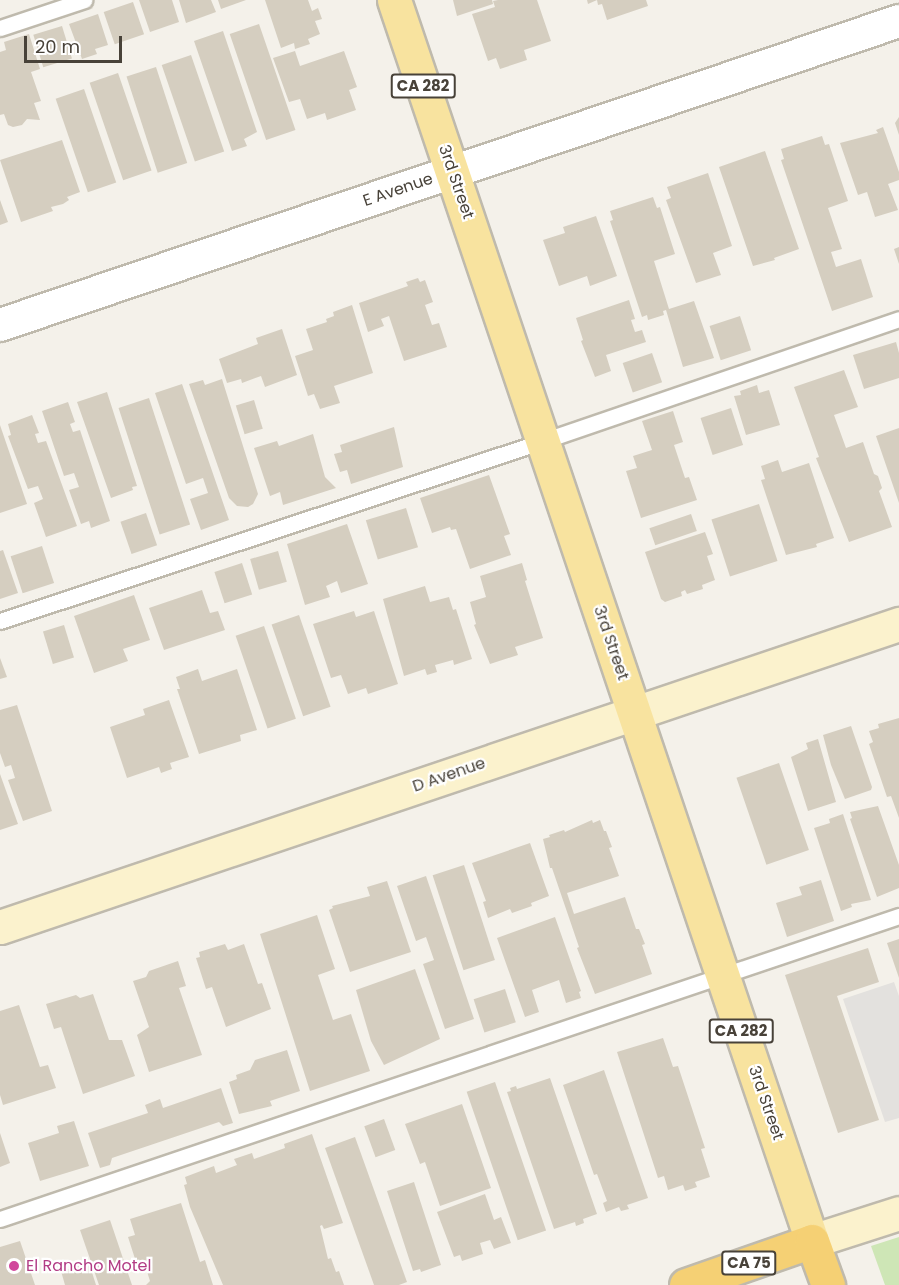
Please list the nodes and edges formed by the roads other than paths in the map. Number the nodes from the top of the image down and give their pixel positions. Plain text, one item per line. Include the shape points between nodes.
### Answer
1 (84, 0) edge
2 (394, 0) edge
3 (899, 21) edge
4 (0, 28) edge
5 (452, 172) junction
6 (899, 319) edge
7 (0, 325) edge
8 (543, 441) junction
9 (0, 621) edge
10 (899, 624) edge
11 (634, 713) junction
12 (899, 916) edge
13 (0, 927) edge
14 (723, 975) junction
15 (899, 1213) edge
16 (0, 1219) edge
17 (812, 1241) junction
18 (686, 1285) edge
19 (828, 1285) edge

1 - 4 lane
2 - 5 main road, 3rd Street / CA 282
3 - 5 street, E Avenue
5 - 7 street, E Avenue
5 - 8 main road, 3rd Street / CA 282
6 - 8 lane
8 - 9 lane
8 - 11 main road, 3rd Street / CA 282
10 - 11 street, D Avenue
11 - 13 street, D Avenue
11 - 14 main road, 3rd Street / CA 282
12 - 14 lane
14 - 16 lane
14 - 17 main road, 3rd Street / CA 282
15 - 17 street
17 - 18 highway, CA 75
17 - 19 highway, 3rd Street

